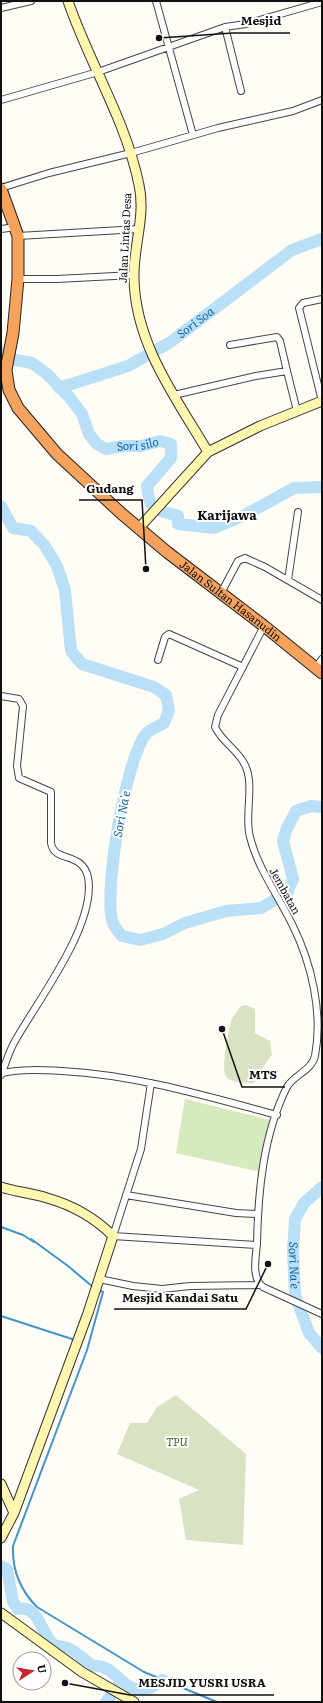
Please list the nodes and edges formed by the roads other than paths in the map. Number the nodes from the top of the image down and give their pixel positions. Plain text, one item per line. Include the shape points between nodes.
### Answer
1 (31, 1) edge
2 (68, 1) edge
3 (156, 1) edge
4 (322, 2) edge
5 (1, 8) edge
6 (225, 27) junction
7 (169, 46) junction
8 (98, 72) junction
9 (241, 91) dead end
10 (1, 100) edge
11 (322, 100) edge
12 (193, 134) junction
13 (130, 153) junction
14 (1, 189) edge
15 (1, 229) edge
16 (139, 229) junction
17 (17, 232) junction
18 (134, 275) junction
19 (18, 279) junction
20 (322, 299) edge
21 (230, 345) dead end
22 (287, 371) junction
23 (174, 395) junction
24 (322, 401) edge
25 (297, 411) junction
26 (208, 452) junction
27 (298, 512) dead end
28 (139, 528) junction
29 (288, 580) junction
30 (221, 593) junction
31 (322, 600) edge
32 (264, 626) junction
33 (158, 660) dead end
34 (243, 667) junction
35 (320, 667) edge
36 (1, 696) edge
37 (1, 1074) edge
38 (151, 1083) junction
39 (277, 1115) junction
40 (1, 1187) edge
41 (126, 1195) junction
42 (258, 1214) junction
43 (113, 1236) junction
44 (256, 1245) junction
45 (99, 1279) junction
46 (260, 1284) junction
47 (322, 1314) edge
48 (1, 1484) edge
49 (14, 1513) junction
50 (1, 1538) edge
51 (1, 1613) edge
52 (134, 1702) edge

1 - 5 street
2 - 8 main road, Jalan Lintas Desa via 76,26
3 - 7 street
4 - 6 street via 246,24
6 - 7 street
6 - 9 street
7 - 8 street
7 - 12 street
8 - 10 street
8 - 13 main road, Jalan Lintas Desa
11 - 12 street via 293,111
12 - 13 street
13 - 14 street via 49,173
13 - 16 main road, Jalan Lintas Desa via 140,186
14 - 17 highway
15 - 17 street
16 - 17 street
16 - 18 main road, Jalan Lintas Desa
17 - 19 highway, Jalan Sultan Hasanudin
18 - 19 street
18 - 23 main road, Jalan Lintas Desa via 135,299 146,340
19 - 28 highway, Jalan Sultan Hasanudin via 8,362 9,390 24,417 76,472
20 - 24 street via 302,303 299,308
21 - 22 street via 277,337
22 - 23 street
22 - 25 street
23 - 26 main road, Jalan Lintas Desa
24 - 25 main road
25 - 26 main road
26 - 28 main road
27 - 29 street
28 - 30 highway, Jalan Sultan Hasanudin
29 - 30 street via 243,559 237,564
29 - 31 street
30 - 32 highway, Jalan Sultan Hasanudin
32 - 34 street
32 - 35 highway, Jalan Sultan Hasanudin
33 - 34 street via 165,637 169,634
34 - 39 street, Jembatan via 215,725 218,733 246,766 249,835 261,867 292,924 310,972 317,1001 317,1045 312,1064 289,1084
36 - 37 street via 19,699 23,706 17,766 19,778 51,792 52,849 80,862 86,873 89,892 82,922 70,948 14,1041
37 - 38 street via 27,1070 84,1072
38 - 39 street
38 - 41 street via 141,1149
39 - 42 street, Jembatan via 262,1175
40 - 43 main road via 70,1207 93,1218
41 - 42 street via 236,1213
41 - 43 street
42 - 44 street, Jembatan
43 - 44 street
43 - 45 main road
44 - 46 street, Jembatan via 256,1270
45 - 46 street via 158,1288
45 - 49 main road
46 - 47 street
48 - 49 main road
49 - 50 main road
51 - 52 main road via 82,1672

